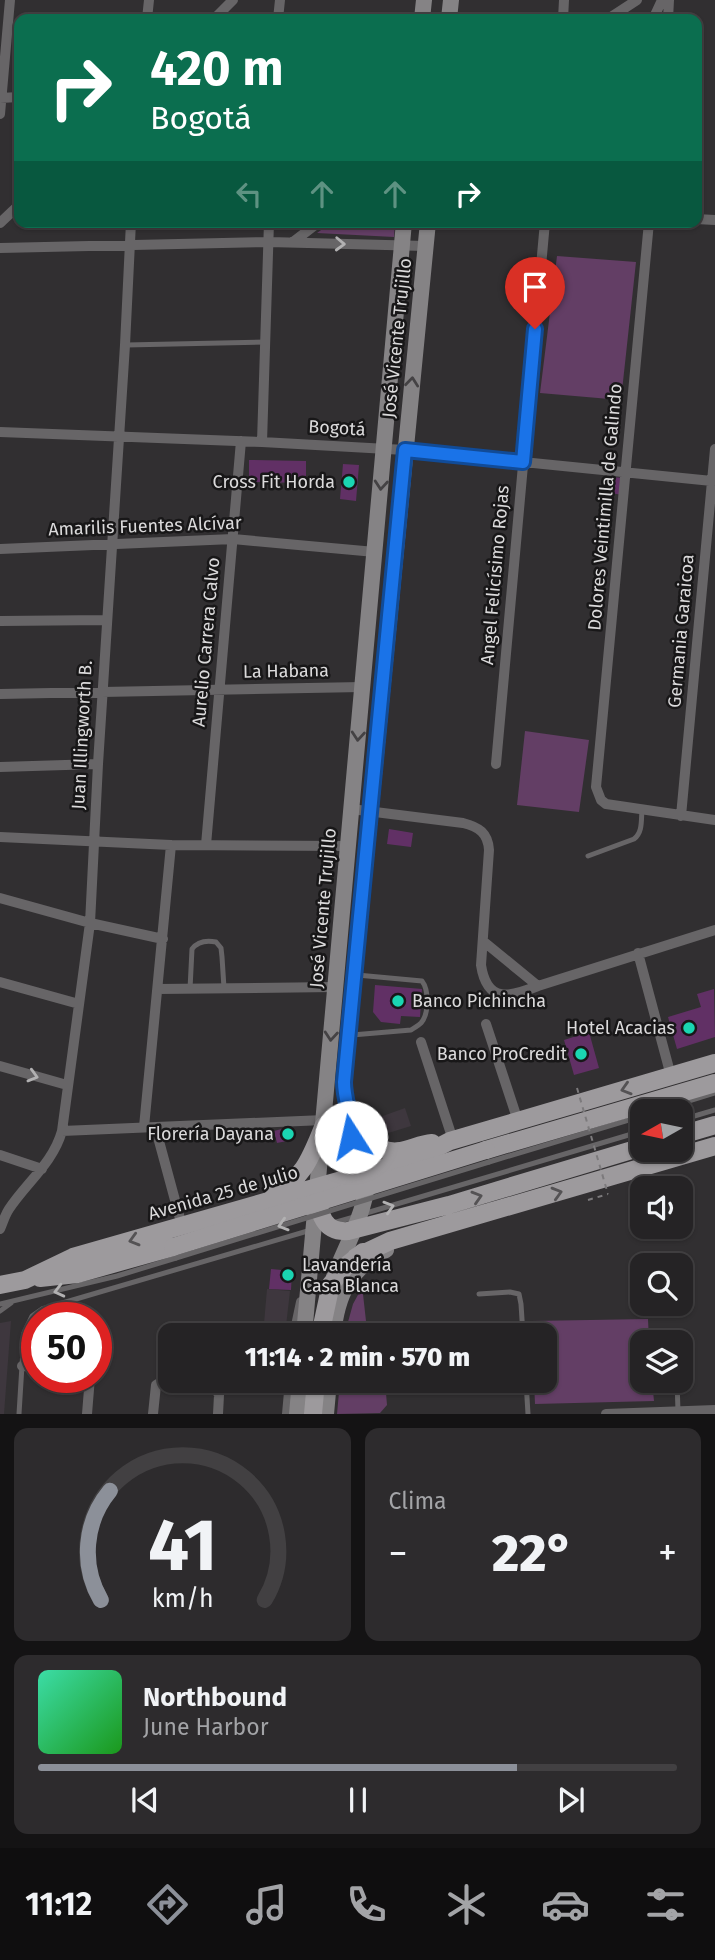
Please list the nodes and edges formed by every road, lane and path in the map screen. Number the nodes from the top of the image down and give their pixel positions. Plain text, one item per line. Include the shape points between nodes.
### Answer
1 (10, 0) edge
2 (233, 0) edge
3 (637, 0) edge
4 (219, 14) edge
5 (616, 14) edge
6 (1, 98) edge
7 (0, 114) edge
8 (14, 210) edge
9 (0, 223) edge
10 (130, 228) edge
11 (269, 228) edge
12 (311, 228) edge
13 (403, 228) edge
14 (427, 228) edge
15 (544, 228) edge
16 (648, 228) edge
17 (268, 242) junction
18 (293, 242) junction
19 (129, 244) junction
20 (402, 245) junction
21 (425, 246) junction
22 (0, 248) edge
23 (267, 342) junction
24 (125, 345) junction
25 (0, 432) edge
26 (118, 437) junction
27 (241, 441) junction
28 (262, 442) junction
29 (384, 449) junction
30 (715, 449) edge
31 (405, 450) junction
32 (523, 462) junction
33 (625, 472) junction
34 (712, 481) junction
35 (233, 539) junction
36 (711, 539) edge
37 (112, 544) junction
38 (0, 549) edge
39 (375, 552) junction
40 (107, 620) junction
41 (0, 621) edge
42 (362, 687) junction
43 (102, 691) junction
44 (219, 691) junction
45 (0, 694) edge
46 (98, 764) junction
47 (496, 764) dead end
48 (0, 767) edge
49 (351, 809) junction
50 (642, 809) junction
51 (370, 811) junction
52 (681, 816) junction
53 (715, 820) edge
54 (0, 837) edge
55 (94, 842) junction
56 (171, 845) junction
57 (206, 845) junction
58 (348, 846) junction
59 (588, 856) dead end
60 (0, 898) edge
61 (90, 923) junction
62 (715, 930) edge
63 (163, 939) junction
64 (482, 941) junction
65 (638, 953) junction
66 (354, 975) junction
67 (0, 982) edge
68 (538, 986) junction
69 (335, 987) junction
70 (224, 988) junction
71 (158, 989) junction
72 (190, 989) junction
73 (79, 1004) junction
74 (486, 1024) dead end
75 (349, 1035) junction
76 (421, 1042) dead end
77 (715, 1063) edge
78 (0, 1066) edge
79 (671, 1076) junction
80 (715, 1083) edge
81 (67, 1085) junction
82 (577, 1088) dead end
83 (715, 1093) edge
84 (693, 1100) edge
85 (715, 1110) edge
86 (349, 1115) junction
87 (693, 1116) edge
88 (630, 1118) edge
89 (518, 1121) junction
90 (715, 1125) edge
91 (144, 1127) junction
92 (324, 1127) junction
93 (62, 1131) junction
94 (693, 1131) edge
95 (630, 1135) edge
96 (159, 1141) dead end
97 (451, 1141) junction
98 (715, 1146) edge
99 (630, 1151) edge
100 (0, 1155) edge
101 (487, 1156) junction
102 (42, 1169) junction
103 (367, 1174) junction
104 (317, 1191) junction
105 (588, 1200) dead end
106 (449, 1205) junction
107 (252, 1206) junction
108 (357, 1222) junction
109 (182, 1226) junction
110 (320, 1227) junction
111 (0, 1229) edge
112 (421, 1233) junction
113 (175, 1253) junction
114 (356, 1257) junction
115 (311, 1262) junction
116 (25, 1280) junction
117 (331, 1284) junction
118 (0, 1285) edge
119 (479, 1294) dead end
120 (14, 1301) junction
121 (66, 1302) edge
122 (0, 1304) edge
123 (0, 1311) edge
124 (297, 1323) edge
125 (305, 1323) edge
126 (323, 1323) edge
127 (335, 1323) edge
128 (523, 1323) edge
129 (21, 1382) edge
130 (89, 1393) edge
131 (289, 1393) edge
132 (299, 1393) edge
133 (315, 1393) edge
134 (328, 1393) edge
135 (527, 1393) edge
136 (677, 1393) edge
137 (715, 1410) edge
138 (678, 1411) junction
139 (639, 1413) edge
140 (19, 1414) edge
141 (87, 1414) edge
142 (153, 1414) edge
143 (218, 1414) edge
144 (287, 1414) edge
145 (297, 1414) edge
146 (313, 1414) edge
147 (326, 1414) edge
148 (528, 1414) edge
149 (606, 1414) edge

1 - 6 street
2 - 4 street
3 - 5 street
6 - 7 street
8 - 9 street
10 - 19 street, Juan Illingworth B.
11 - 17 street
12 - 18 street
13 - 20 main road, José Vicente Trujillo
14 - 21 main road, José Vicente Trujillo
15 - 32 street, Angel Felicísimo Rojas
16 - 33 street, Dolores Veintimilla de Galindo
17 - 18 street
17 - 19 street
17 - 23 street
18 -> 20 street
19 - 22 street
19 - 24 street, Juan Illingworth B.
20 - 21 street
20 - 29 main road, José Vicente Trujillo
31 -> 21 main road, José Vicente Trujillo
23 - 24 lane
23 - 28 street
24 - 26 street, Juan Illingworth B.
25 - 26 street, Bogotá
26 - 27 street, Bogotá
26 - 37 street, Juan Illingworth B.
27 - 28 street, Bogotá
27 - 35 street, Aurelio Carrera Calvo
28 - 29 street, Bogotá
29 - 31 street, Bogotá
29 -> 39 main road, José Vicente Trujillo
30 - 34 street, Germania Garaicoa
31 - 32 street, Bogotá
31 - 51 main road, José Vicente Trujillo
32 - 33 street, Bogotá
32 - 47 street, Angel Felicísimo Rojas
33 - 34 street, Bogotá
33 - 50 street, Dolores Veintimilla de Galindo via 596,787 597,795 607,804
34 - 36 street, Germania Garaicoa
35 - 37 street, Amarilis Fuentes Alcívar
35 - 39 street, Amarilis Fuentes Alcívar
35 - 44 street, Aurelio Carrera Calvo
36 - 52 street, Germania Garaicoa
37 - 38 street, Amarilis Fuentes Alcívar
37 - 40 street, Juan Illingworth B.
39 - 42 main road, José Vicente Trujillo
40 - 41 street
40 - 43 street, Juan Illingworth B.
42 - 44 street, La Habana
42 -> 49 main road, José Vicente Trujillo
43 - 44 street, La Habana
43 - 45 street, La Habana
43 - 46 street, Juan Illingworth B.
44 - 57 street, Aurelio Carrera Calvo
46 - 48 street
46 - 55 street, Juan Illingworth B.
49 - 51 street
49 - 58 main road, José Vicente Trujillo
50 - 52 street
50 - 59 lane via 638,836
51 - 64 street via 473,825 486,835 489,850
51 - 66 main road, José Vicente Trujillo
52 - 53 street
54 - 55 street
55 - 56 street
55 - 61 street, Juan Illingworth B.
56 - 57 street
56 - 63 street
57 - 58 street
58 - 69 main road, José Vicente Trujillo
60 - 61 street
61 - 63 street
61 - 73 street, Juan Illingworth B.
62 - 65 street
63 - 71 street
64 - 68 street
64 - 68 street via 481,965 488,986 508,996
65 - 68 street
65 - 79 street
66 - 75 main road, José Vicente Trujillo
66 - 75 lane via 422,981 426,1011 411,1030
67 - 73 street
69 - 70 street
69 -> 92 main road, José Vicente Trujillo
70 - 72 street
70 - 72 lane via 220,947 210,941 192,949
71 - 72 street
71 - 91 street
73 - 81 street, Juan Illingworth B.
74 - 89 street
75 - 86 main road, José Vicente Trujillo via 344,1082
76 - 97 street
77 - 79 main road, Avenida 25 de Julio
78 -> 81 street
79 -> 89 main road, Avenida 25 de Julio
80 - 101 main road, Avenida 25 de Julio
81 - 93 street, Juan Illingworth B.
82 - 105 path, bridge via 608,1194
83 - 84 lane
85 - 87 lane
86 - 92 main road via 351,1137 346,1144 332,1146
86 - 97 main road via 360,1133 387,1150
86 - 103 main road, José Vicente Trujillo
88 - 101 lane, Avenida 25 de Julio
89 - 97 main road, Avenida 25 de Julio
90 - 94 main road
91 - 92 street
91 - 93 street
92 - 104 main road, José Vicente Trujillo
92 - 107 main road via 300,1175
93 - 102 street, Juan Illingworth B.
108 -> 95 lane
96 - 109 street
97 - 103 main road, Avenida 25 de Julio via 415,1159
112 -> 98 main road
106 -> 99 main road
100 - 102 street
101 -> 113 main road, Avenida 25 de Julio, bridge
102 - 111 street, Juan Illingworth B. via 9,1209
103 - 104 main road, Avenida 25 de Julio
103 - 108 main road, José Vicente Trujillo
104 - 107 main road, Avenida 25 de Julio
104 - 110 main road, Avenida 25 de Julio
106 - 108 main road
106 - 114 main road via 384,1237
107 - 109 main road, Avenida 25 de Julio
108 - 110 main road via 340,1231
108 - 117 main road, José Vicente Trujillo
109 -> 116 main road, Avenida 25 de Julio via 73,1257
110 - 115 main road
110 - 121 lane
112 - 114 main road
112 - 127 main road via 382,1251 358,1270 344,1289
113 - 116 main road, Avenida 25 de Julio
113 -> 120 lane, Avenida 25 de Julio via 117,1276
114 - 117 main road
115 - 124 street
115 - 125 main road
116 - 118 main road, Avenida 25 de Julio
117 - 126 main road
119 - 128 lane via 519,1294
120 - 122 lane, Avenida 25 de Julio
120 - 123 lane, Avenida 25 de Julio
129 - 140 lane
130 - 141 street
131 - 144 street
132 - 145 main road
133 - 146 main road
134 - 147 main road
135 - 148 lane
136 - 138 lane
137 - 138 street
138 - 139 street
139 - 149 street
142 - 143 street via 156,1385 161,1382 213,1388 219,1395

